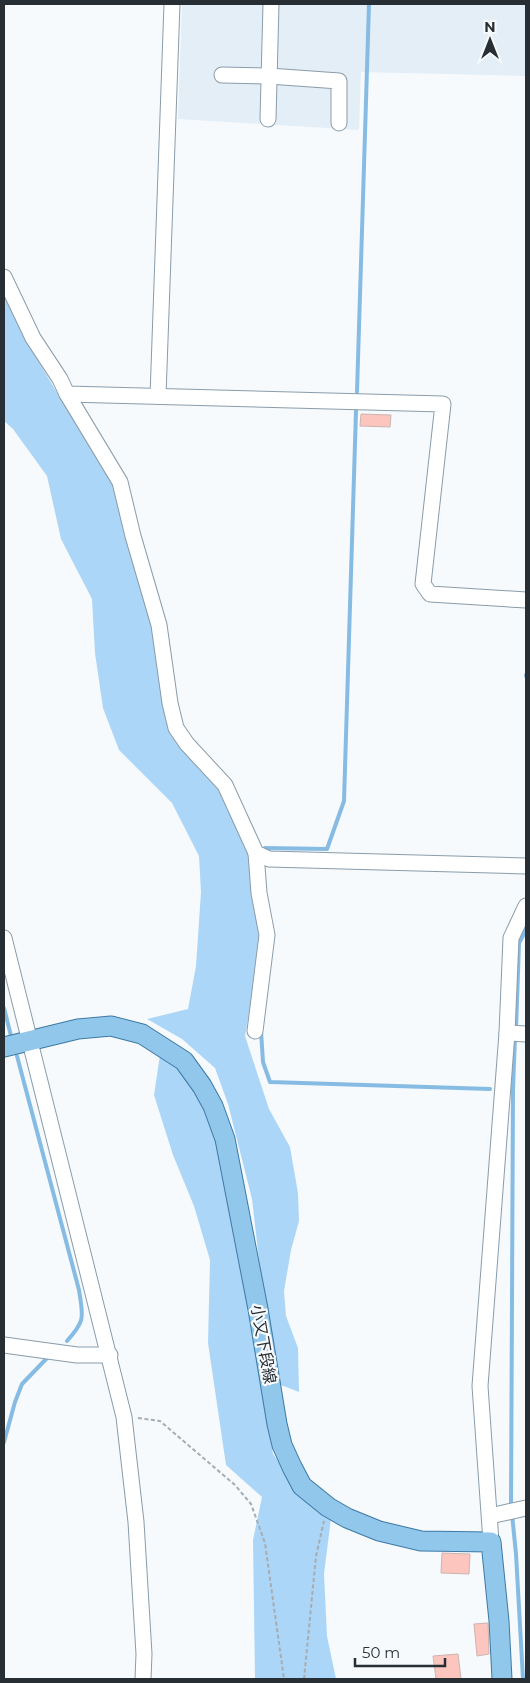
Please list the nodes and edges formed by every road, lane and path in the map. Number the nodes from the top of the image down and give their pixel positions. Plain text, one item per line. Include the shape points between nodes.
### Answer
1 (172, 4) edge
2 (271, 4) edge
3 (222, 75) dead end
4 (269, 76) junction
5 (268, 119) dead end
6 (339, 123) dead end
7 (4, 277) edge
8 (67, 394) junction
9 (158, 396) junction
10 (526, 600) edge
11 (256, 853) junction
12 (526, 866) edge
13 (526, 906) edge
14 (4, 938) edge
15 (255, 1031) dead end
16 (507, 1033) junction
17 (526, 1034) edge
18 (31, 1040) junction
19 (4, 1047) edge
20 (4, 1345) edge
21 (110, 1355) junction
22 (124, 1417) junction
23 (328, 1507) junction
24 (526, 1508) edge
25 (490, 1516) junction
26 (491, 1542) junction
27 (142, 1679) edge
28 (284, 1679) edge
29 (304, 1679) edge
30 (502, 1679) edge

1 - 9 street
2 - 4 street
3 - 4 street
4 - 5 street
4 - 6 street via 339,81
7 - 8 street via 32,338
8 - 9 street
8 - 11 street via 120,482 159,625 176,728 225,785
9 - 10 street via 443,404 423,584 430,594
11 - 12 street via 269,859
11 - 15 street via 267,935
13 - 16 street via 511,938
14 - 18 street
16 - 17 street
16 - 25 street via 480,1386
18 - 19 main road, 小又下段線
18 - 21 street
18 - 23 main road, 小又下段線 via 78,1029 111,1026 142,1034 184,1061 202,1086 225,1140 282,1445 302,1486
20 - 21 street via 77,1355
21 - 22 street
22 - 27 street via 136,1522 144,1654
22 - 28 path via 160,1421 235,1484 251,1504 265,1544
23 - 26 main road, 小又下段線 via 380,1531 421,1541
23 - 29 path via 316,1556
24 - 25 street
25 - 26 street
26 - 30 main road

